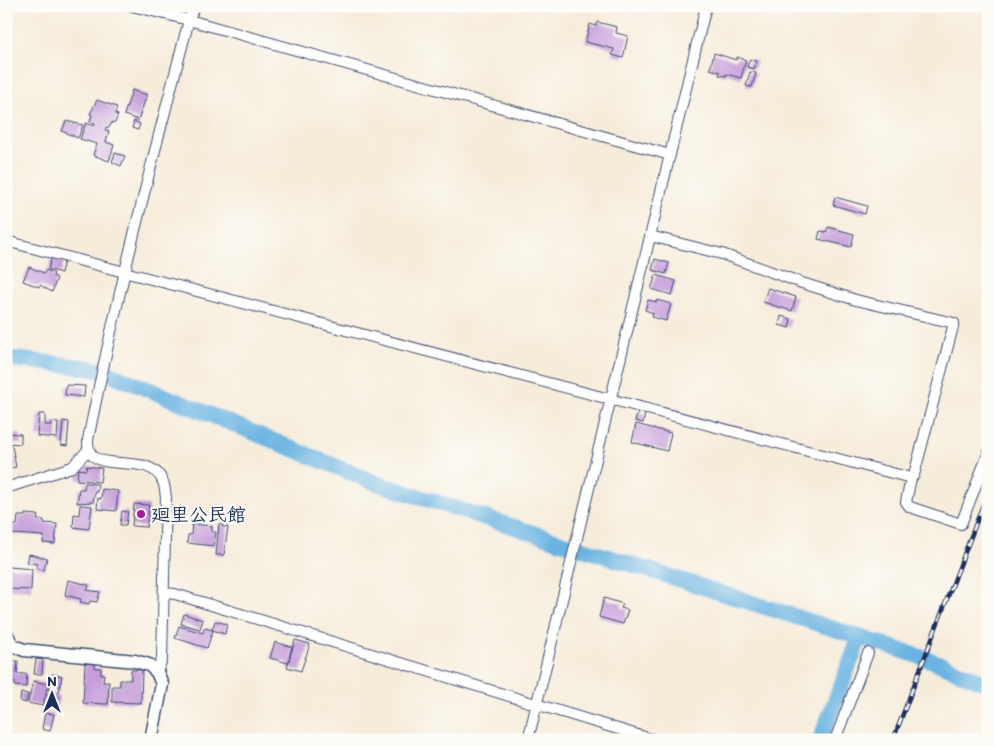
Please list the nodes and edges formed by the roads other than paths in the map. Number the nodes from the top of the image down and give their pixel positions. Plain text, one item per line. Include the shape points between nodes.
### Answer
1 (132, 6) edge
2 (194, 6) edge
3 (706, 6) edge
4 (189, 20) junction
5 (670, 155) junction
6 (650, 236) junction
7 (6, 241) edge
8 (126, 272) junction
9 (610, 399) junction
10 (89, 449) junction
11 (988, 454) edge
12 (911, 478) junction
13 (6, 488) edge
14 (164, 593) junction
15 (8, 642) edge
16 (868, 653) dead end
17 (157, 672) junction
18 (536, 704) junction
19 (151, 740) edge
20 (528, 740) edge
21 (654, 740) edge
22 (835, 740) edge

1 - 4 street
2 - 4 street
3 - 5 street
4 - 5 street
4 - 8 street
5 - 6 street
6 - 9 street
6 - 12 street via 722,254 856,300 954,323
7 - 8 street
8 - 9 street
8 - 10 street via 100,378
9 - 12 street
9 - 18 street
10 - 13 street via 72,467
10 - 14 street via 93,456 104,460 155,470 163,481 166,497
11 - 12 street via 961,524 910,507 906,502
14 - 17 street via 162,659
14 - 18 street
15 - 17 street via 24,650 135,661 149,665
16 - 22 street
17 - 19 street via 162,684
18 - 20 street
18 - 21 street

